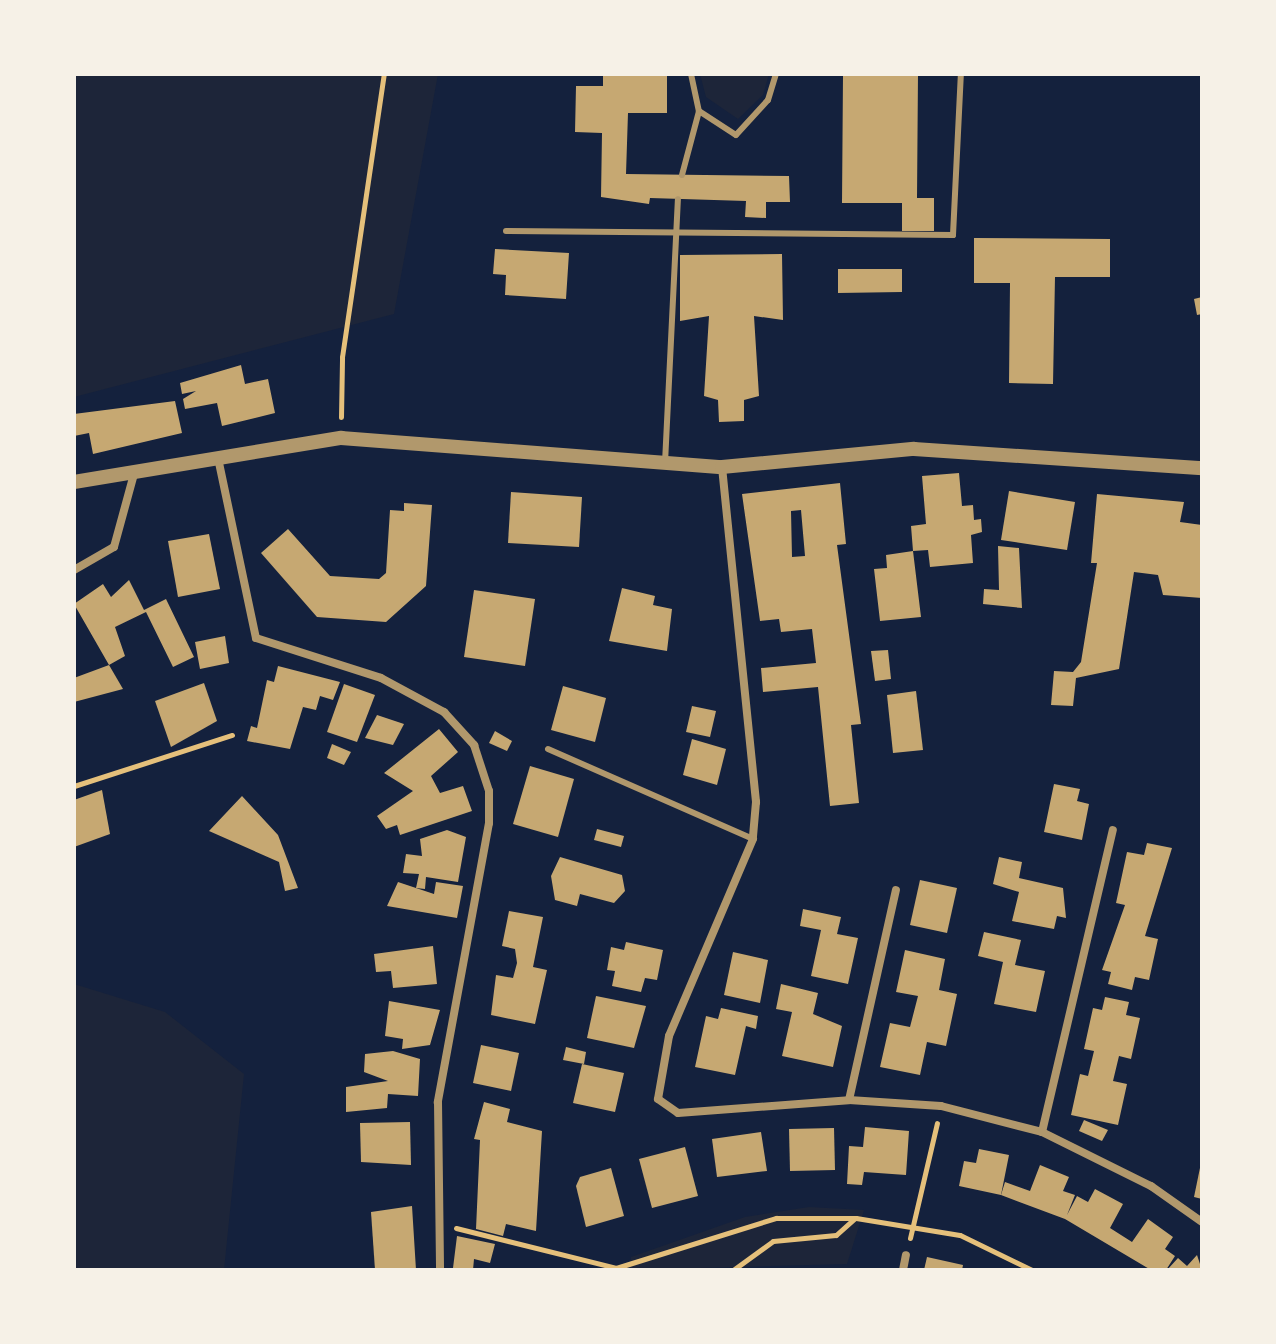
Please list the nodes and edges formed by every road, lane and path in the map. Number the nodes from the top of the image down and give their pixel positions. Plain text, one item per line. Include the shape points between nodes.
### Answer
1 (384, 74) edge
2 (691, 74) edge
3 (776, 74) edge
4 (961, 74) edge
5 (699, 111) junction
6 (682, 175) dead end
7 (678, 199) dead end
8 (506, 231) dead end
9 (674, 234) junction
10 (341, 438) junction
11 (217, 454) junction
12 (665, 463) junction
13 (722, 467) junction
14 (1201, 468) edge
15 (135, 469) junction
16 (74, 482) edge
17 (74, 570) edge
18 (232, 735) dead end
19 (548, 749) dead end
20 (74, 786) edge
21 (1113, 830) dead end
22 (753, 839) junction
23 (896, 890) dead end
24 (849, 1100) junction
25 (941, 1106) junction
26 (1042, 1132) junction
27 (856, 1218) junction
28 (1202, 1222) edge
29 (438, 1223) junction
30 (913, 1227) junction
31 (906, 1255) dead end
32 (440, 1270) edge
33 (733, 1270) edge
34 (903, 1270) edge
35 (1032, 1270) edge

1 - 10 path via 342,357
2 - 5 lane
3 - 5 lane via 768,100 736,135
4 - 9 lane via 953,235
5 - 6 lane
7 - 9 lane
8 - 9 lane via 532,226
9 - 12 lane
10 - 11 street
10 - 12 street
11 - 15 street
11 - 29 street via 256,638 381,678 444,712 474,745 489,791 489,823 438,1102
12 - 13 street
13 - 14 street via 914,449
13 - 22 street via 756,802
15 - 16 street
15 - 17 street via 114,547
18 - 20 path
19 - 22 lane
21 - 26 street
22 - 24 street via 669,1036 658,1099 678,1113
23 - 24 street
24 - 25 street
25 - 26 street
25 - 30 path
26 - 28 street via 1151,1186
27 - 29 path via 776,1218 606,1269
27 - 30 path
27 - 33 path via 836,1235 773,1241
29 - 32 street
30 - 35 path via 960,1235
31 - 34 street

